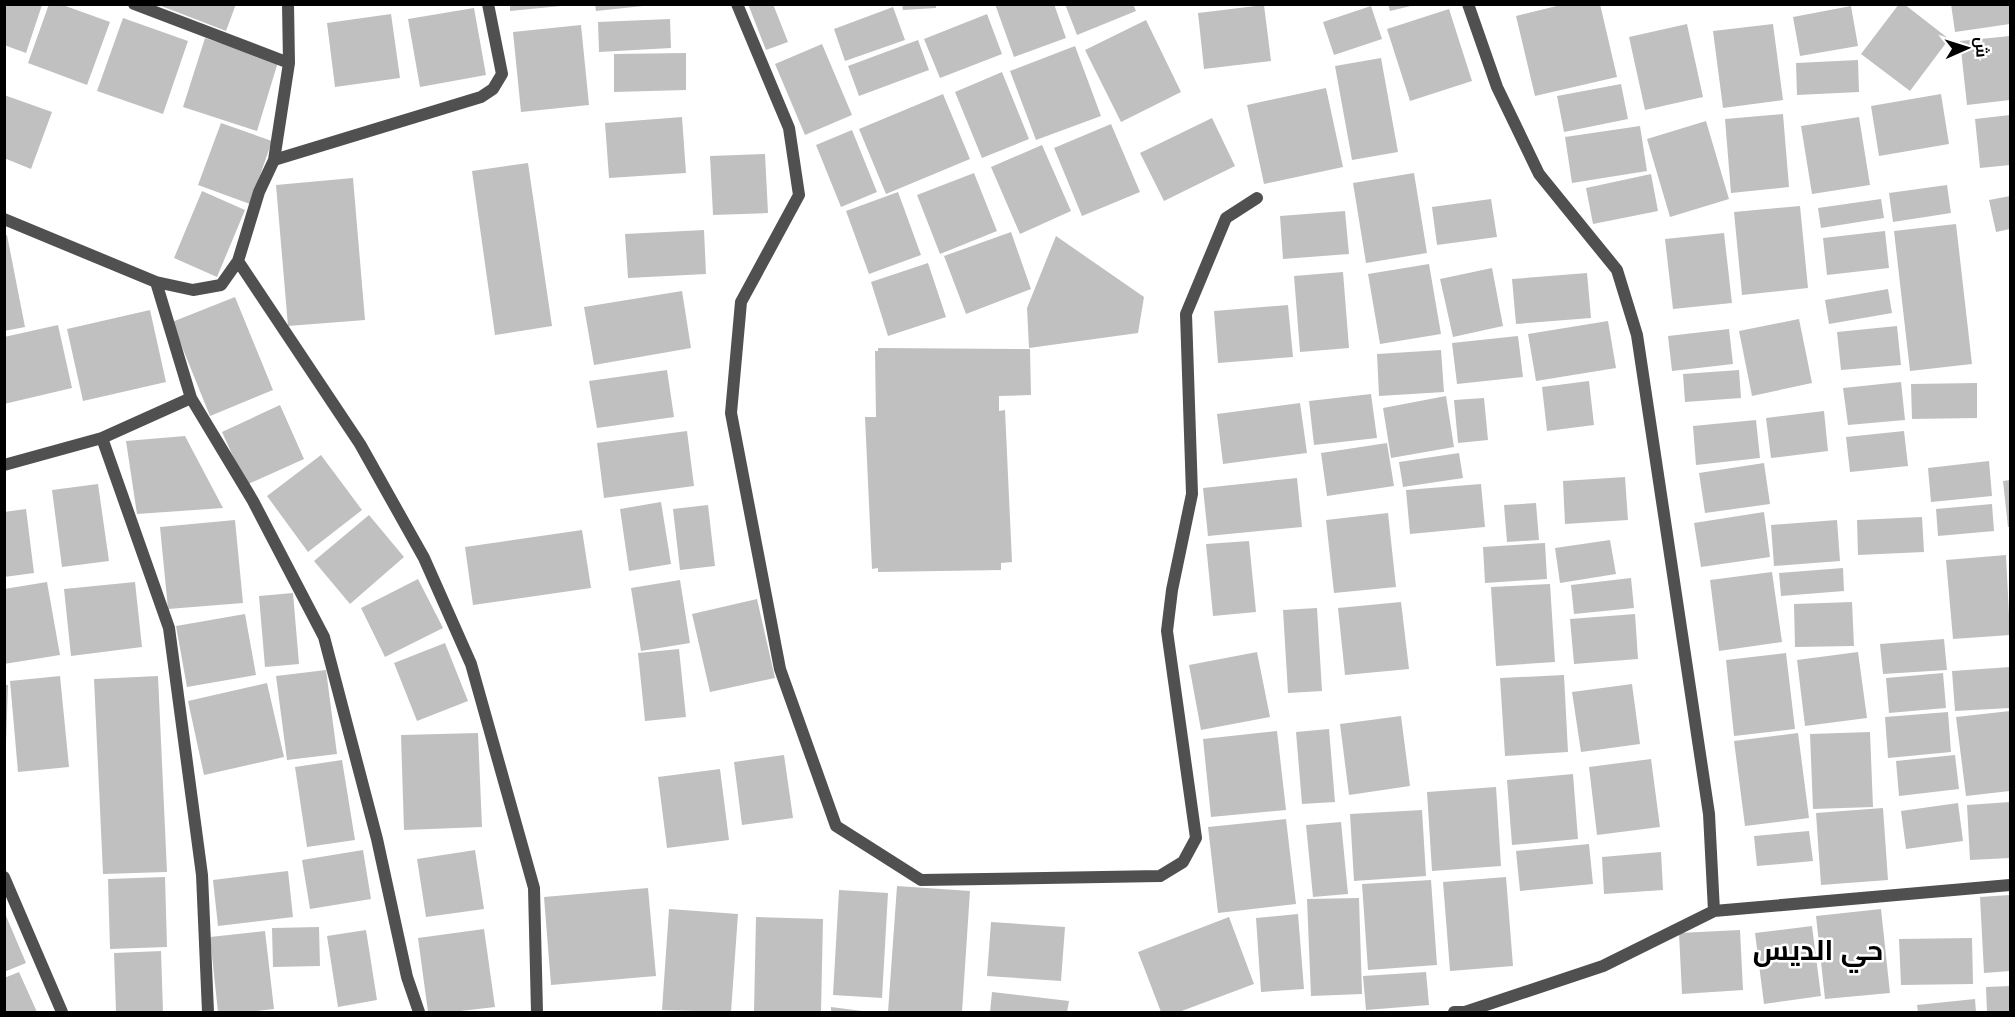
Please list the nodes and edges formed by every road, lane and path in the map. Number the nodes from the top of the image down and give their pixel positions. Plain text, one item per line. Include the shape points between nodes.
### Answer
1 (134, 4) edge
2 (288, 4) edge
3 (488, 4) edge
4 (737, 4) edge
5 (1468, 4) edge
6 (289, 63) junction
7 (274, 160) junction
8 (1257, 198) dead end
9 (4, 219) edge
10 (238, 261) junction
11 (156, 282) junction
12 (191, 398) junction
13 (102, 438) junction
14 (4, 465) edge
15 (4, 877) edge
16 (2010, 885) edge
17 (1714, 911) junction
18 (62, 1012) edge
19 (208, 1012) edge
20 (419, 1012) edge
21 (537, 1012) edge
22 (1454, 1012) edge

1 - 6 street
2 - 6 street
3 - 7 street via 502,74 493,89 481,97
4 - 8 street via 789,128 798,195 741,302 731,413 780,669 836,826 921,880 1160,876 1183,862 1196,838 1167,631 1192,494 1186,314 1226,218
5 - 17 street via 1497,87 1539,174 1617,270 1637,335 1709,814
6 - 7 street
7 - 10 street
9 - 11 street
10 - 11 street via 221,285 193,290
10 - 21 street via 360,444 424,558 471,664 534,888
11 - 12 street
12 - 13 street
12 - 20 street via 253,501 324,637 377,839 407,977
13 - 14 street
13 - 19 street via 169,628 202,875
15 - 18 street
16 - 17 street
17 - 22 street via 1604,966 1465,1012

